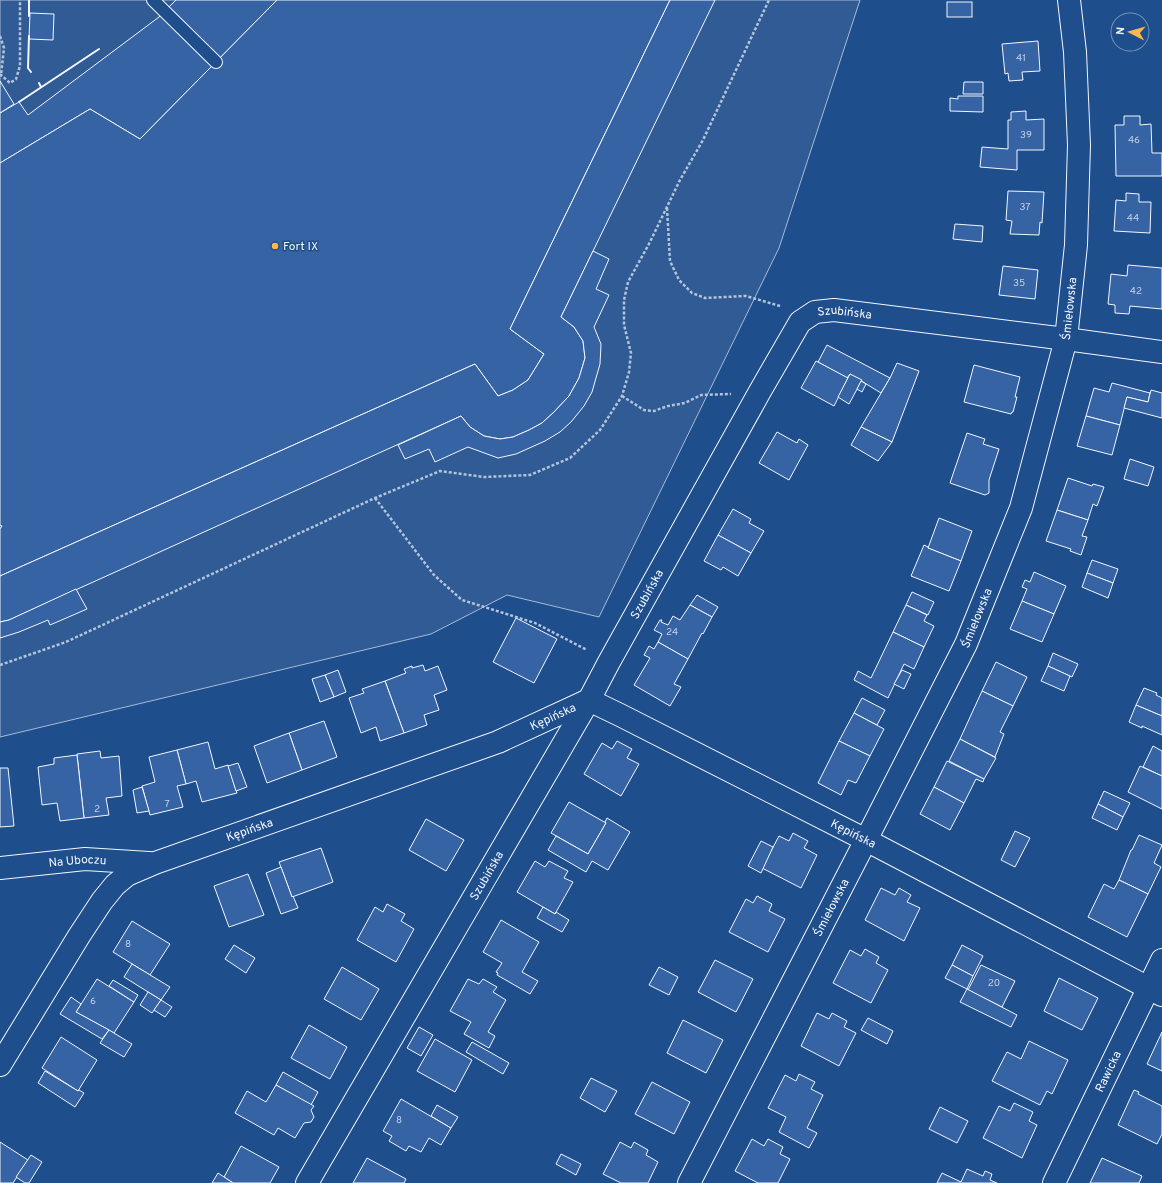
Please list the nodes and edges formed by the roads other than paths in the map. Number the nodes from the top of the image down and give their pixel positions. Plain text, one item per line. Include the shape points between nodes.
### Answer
1 (153, 0) edge
2 (1068, 0) edge
3 (216, 62) dead end
4 (1066, 339) junction
5 (1162, 352) edge
6 (589, 700) junction
7 (866, 840) junction
8 (155, 863) junction
9 (0, 868) edge
10 (1162, 960) edge
11 (1155, 992) edge
12 (0, 1066) edge
13 (307, 1183) edge
14 (689, 1183) edge
15 (1054, 1183) edge

1 - 3 lane
2 - 4 street, Śmiełowska via 1075,52 1079,145 1076,245
4 - 5 street, Szubińska
4 - 6 street, Szubińska via 834,310 815,312 800,322
4 - 7 street, Śmiełowska via 1021,508 966,644
6 - 7 street, Kępińska
6 - 8 street, Kępińska via 498,742
6 - 13 street, Szubińska
7 - 11 street, Kępińska
7 - 14 street, Śmiełowska
8 - 9 street, Na Uboczu via 85,859
8 - 12 street, Kępińska via 127,875 102,901
10 - 11 street, Rawicka
11 - 15 street, Rawicka

